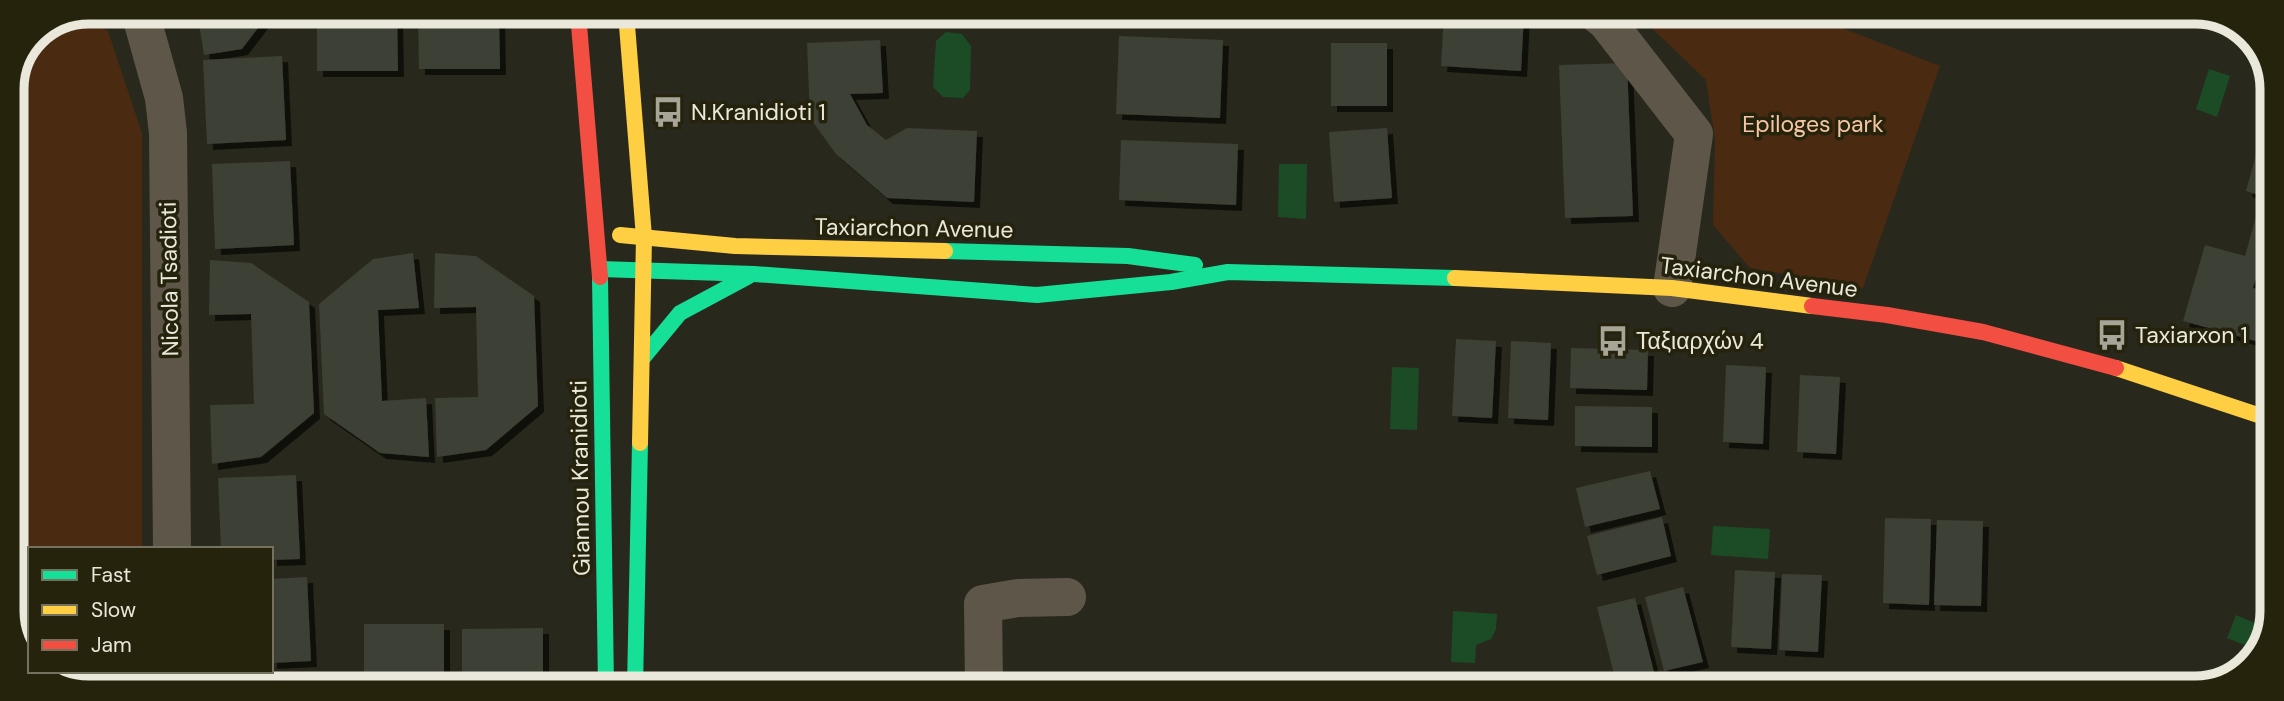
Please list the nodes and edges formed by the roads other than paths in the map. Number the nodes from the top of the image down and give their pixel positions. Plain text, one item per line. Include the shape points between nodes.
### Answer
1 (144, 24) edge
2 (579, 24) edge
3 (627, 24) edge
4 (1609, 24) edge
5 (598, 233) junction
6 (645, 237) junction
7 (600, 269) junction
8 (642, 270) junction
9 (1228, 272) junction
10 (754, 274) junction
11 (1672, 288) junction
12 (642, 359) junction
13 (2260, 415) edge
14 (172, 547) edge
15 (1067, 597) dead end
16 (606, 676) edge
17 (635, 676) edge
18 (984, 676) edge

1 - 14 street, Nicola Tsadioti via 164,98 168,134
2 - 5 main road
3 - 6 main road
4 - 11 street via 1694,134
5 - 6 main road, Taxiarchon Avenue
5 - 7 main road, Giannou Kranidioti
6 - 8 main road
6 - 9 main road, Taxiarchon Avenue via 747,246 1128,256
7 - 8 main road, Taxiarchon Avenue
7 - 16 main road, Giannou Kranidioti
8 - 10 main road, Taxiarchon Avenue
8 - 12 main road
9 - 10 main road, Taxiarchon Avenue via 1037,295
9 - 11 main road, Taxiarchon Avenue
10 - 12 main road via 680,313
11 - 13 main road, Taxiarchon Avenue via 1983,332 2141,375
12 - 17 main road
15 - 18 street via 983,604

